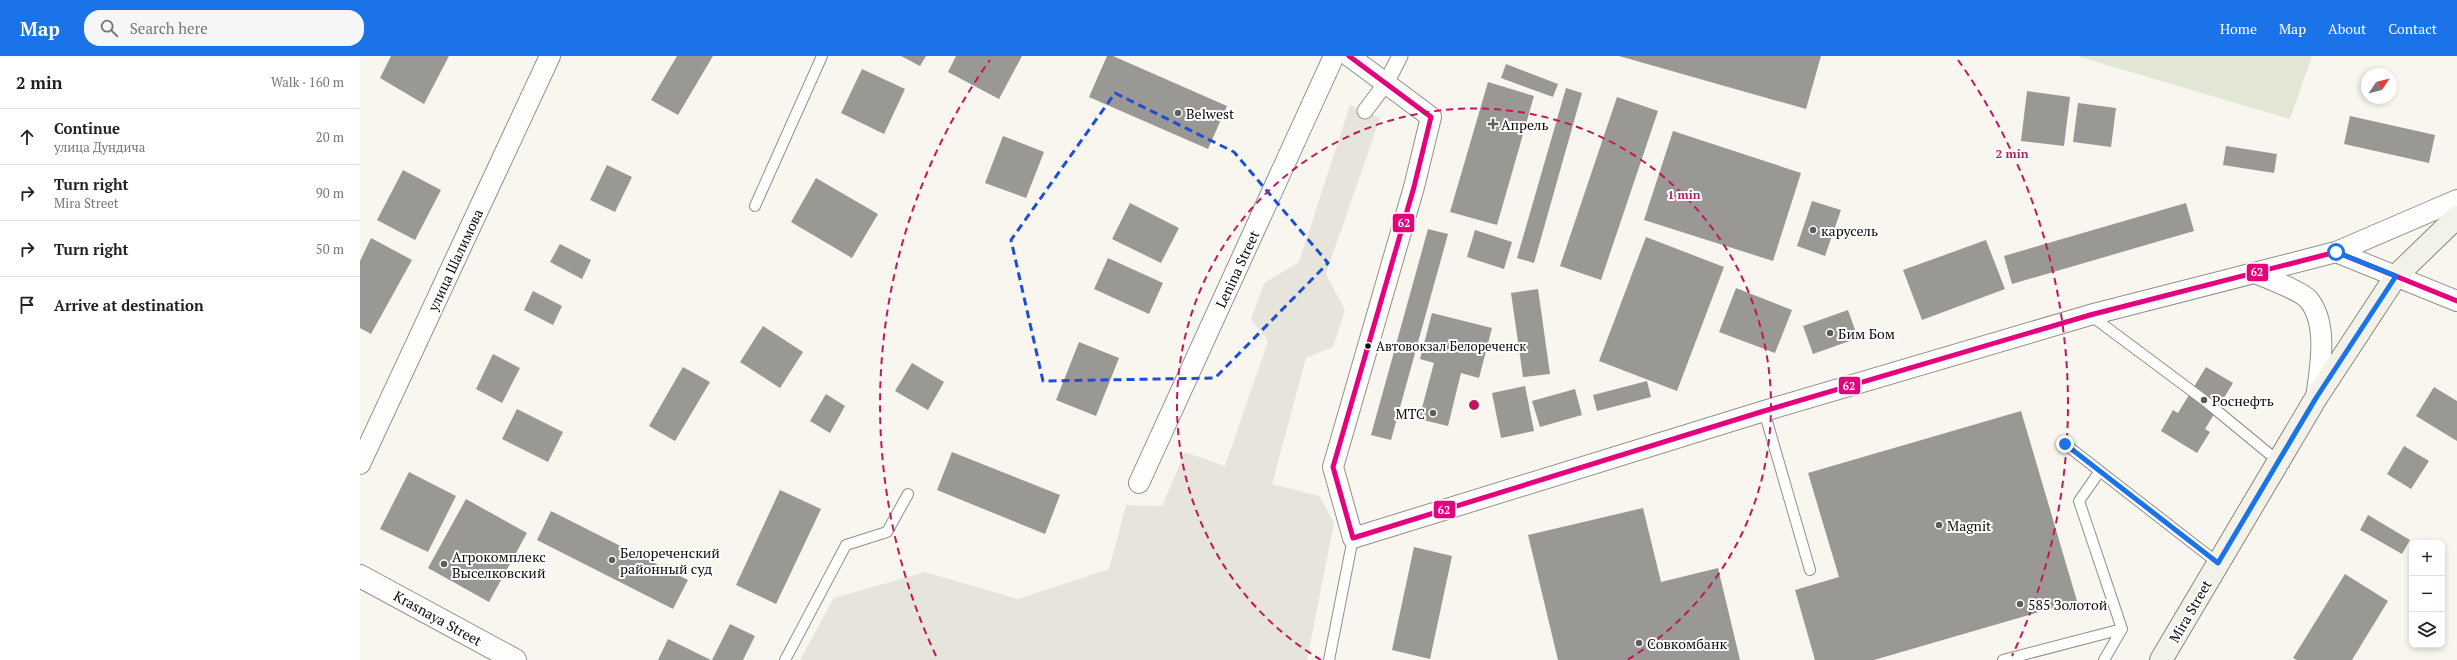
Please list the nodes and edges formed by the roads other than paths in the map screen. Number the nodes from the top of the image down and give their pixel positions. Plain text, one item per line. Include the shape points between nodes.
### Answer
1 (550, 56) edge
2 (822, 56) edge
3 (1334, 56) edge
4 (1349, 56) edge
5 (1400, 56) edge
6 (1386, 83) junction
7 (1365, 111) dead end
8 (2457, 200) edge
9 (755, 206) dead end
10 (2457, 217) edge
11 (2336, 252) junction
12 (2255, 273) junction
13 (2396, 276) junction
14 (2457, 301) edge
15 (2090, 315) junction
16 (2316, 398) junction
17 (1764, 411) junction
18 (2065, 444) dead end
19 (2278, 461) junction
20 (360, 464) edge
21 (2100, 471) junction
22 (1139, 483) dead end
23 (908, 494) dead end
24 (1353, 538) junction
25 (2218, 563) junction
26 (1810, 570) dead end
27 (360, 576) edge
28 (2122, 629) junction
29 (515, 660) edge
30 (786, 660) edge
31 (1329, 660) edge
32 (2003, 660) edge
33 (2104, 660) edge
34 (2161, 660) edge

1 - 20 street, улица Шалимова
2 - 9 lane
3 - 22 street, Lenina Street
4 - 6 street
5 - 6 street
6 - 7 street
6 - 24 street via 1431,117 1414,187 1333,467
8 - 11 street
10 - 13 main road, Mira Street
11 - 12 street
11 - 13 street
12 - 15 street
12 - 16 street via 2308,298 2320,323 2322,353
13 - 14 street
13 - 16 main road, Mira Street
15 - 17 street
15 - 19 lane via 2204,400
16 - 19 main road, Mira Street
17 - 24 street
17 - 26 lane
18 - 21 lane
19 - 25 main road, Mira Street
21 - 25 lane
21 - 28 lane via 2079,501
23 - 30 lane via 886,532 846,546
24 - 31 lane
25 - 34 main road, Mira Street
27 - 29 street, Krasnaya Street
28 - 32 lane
28 - 33 lane

